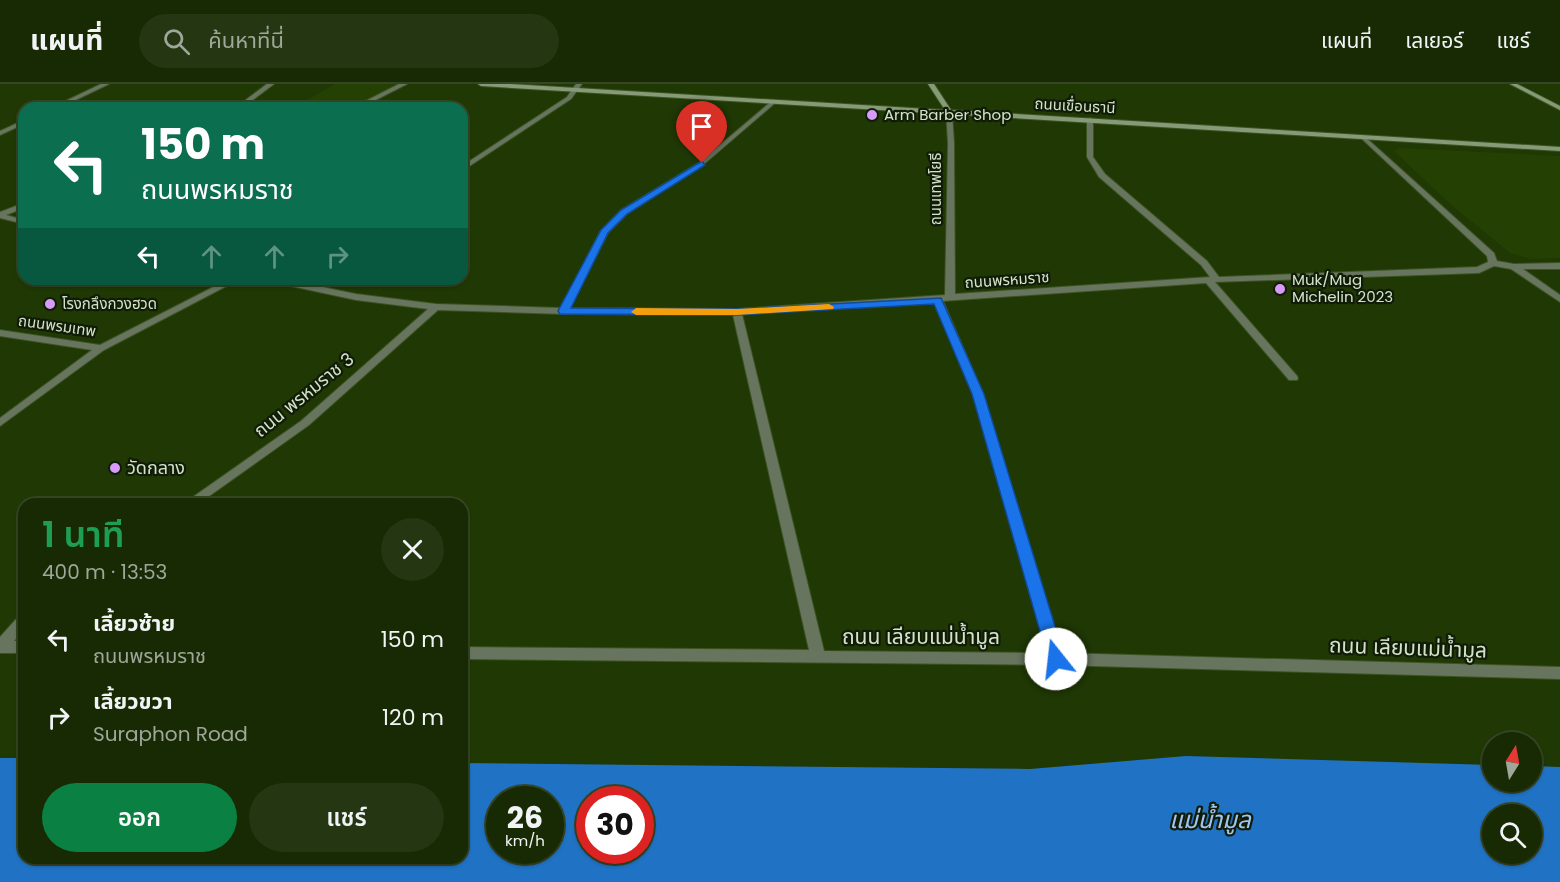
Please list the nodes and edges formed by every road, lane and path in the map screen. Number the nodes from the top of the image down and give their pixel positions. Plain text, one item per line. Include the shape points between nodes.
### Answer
1 (106, 84) edge
2 (271, 84) edge
3 (404, 84) edge
4 (481, 84) edge
5 (931, 84) edge
6 (1513, 84) edge
7 (577, 87) edge
8 (67, 102) edge
9 (246, 102) edge
10 (367, 102) edge
11 (773, 102) junction
12 (1560, 108) edge
13 (948, 112) junction
14 (1090, 120) junction
15 (18, 125) edge
16 (0, 133) edge
17 (1363, 137) junction
18 (1560, 149) edge
19 (468, 165) edge
20 (18, 208) edge
21 (0, 215) edge
22 (18, 220) edge
23 (1493, 263) junction
24 (1560, 266) edge
25 (1514, 267) junction
26 (1212, 280) junction
27 (224, 285) edge
28 (306, 285) edge
29 (1560, 299) edge
30 (944, 300) junction
31 (436, 307) junction
32 (564, 311) junction
33 (737, 312) junction
34 (0, 333) edge
35 (101, 348) junction
36 (1293, 378) dead end
37 (0, 423) edge
38 (198, 498) edge
39 (18, 627) edge
40 (0, 647) edge
41 (18, 647) edge
42 (468, 653) edge
43 (818, 658) junction
44 (1056, 659) junction
45 (1560, 673) edge

1 - 8 street
2 - 9 street
3 - 10 street
4 - 7 street, ถนนเขื่อนธานี
5 - 13 street, ถนนเทพโยธี
6 - 12 street
7 - 11 street, ถนนเขื่อนธานี
7 - 19 street via 569,98
11 - 13 street, ถนนเขื่อนธานี
11 - 32 street via 702,163 624,212 604,232
13 - 14 street, ถนนเขื่อนธานี
13 - 30 street, ถนนเทพโยธี via 951,143
14 - 17 street, ถนนเขื่อนธานี
14 - 26 street via 1090,157 1102,175 1204,263
15 - 16 street
17 - 18 street, ถนนเขื่อนธานี
17 - 23 street via 1491,255
20 - 21 street
21 - 22 street
23 - 25 street
23 - 26 street, ถนนพรหมราช via 1479,270
24 - 25 street
25 - 29 street
26 - 30 street, ถนนพรหมราช
26 - 36 street
27 - 35 street, ถนนพรมเทพ
28 - 31 street, ถนนพรหมราช via 356,297
30 - 33 street, ถนนพรหมราช
30 - 44 street, ถนนเทพโยธี via 978,394
31 - 32 street, ถนนพรหมราช
31 - 38 street, ถนน พรหมราช 3 via 305,423
32 - 33 street, ถนนพรหมราช
33 - 43 street
34 - 35 street, ถนนพรมเทพ
35 - 37 street
39 - 40 street
40 - 41 street
42 - 43 street, ถนน เลียบแม่น้ำมูล
43 - 44 street, ถนน เลียบแม่น้ำมูล
44 - 45 street, ถนน เลียบแม่น้ำมูล

